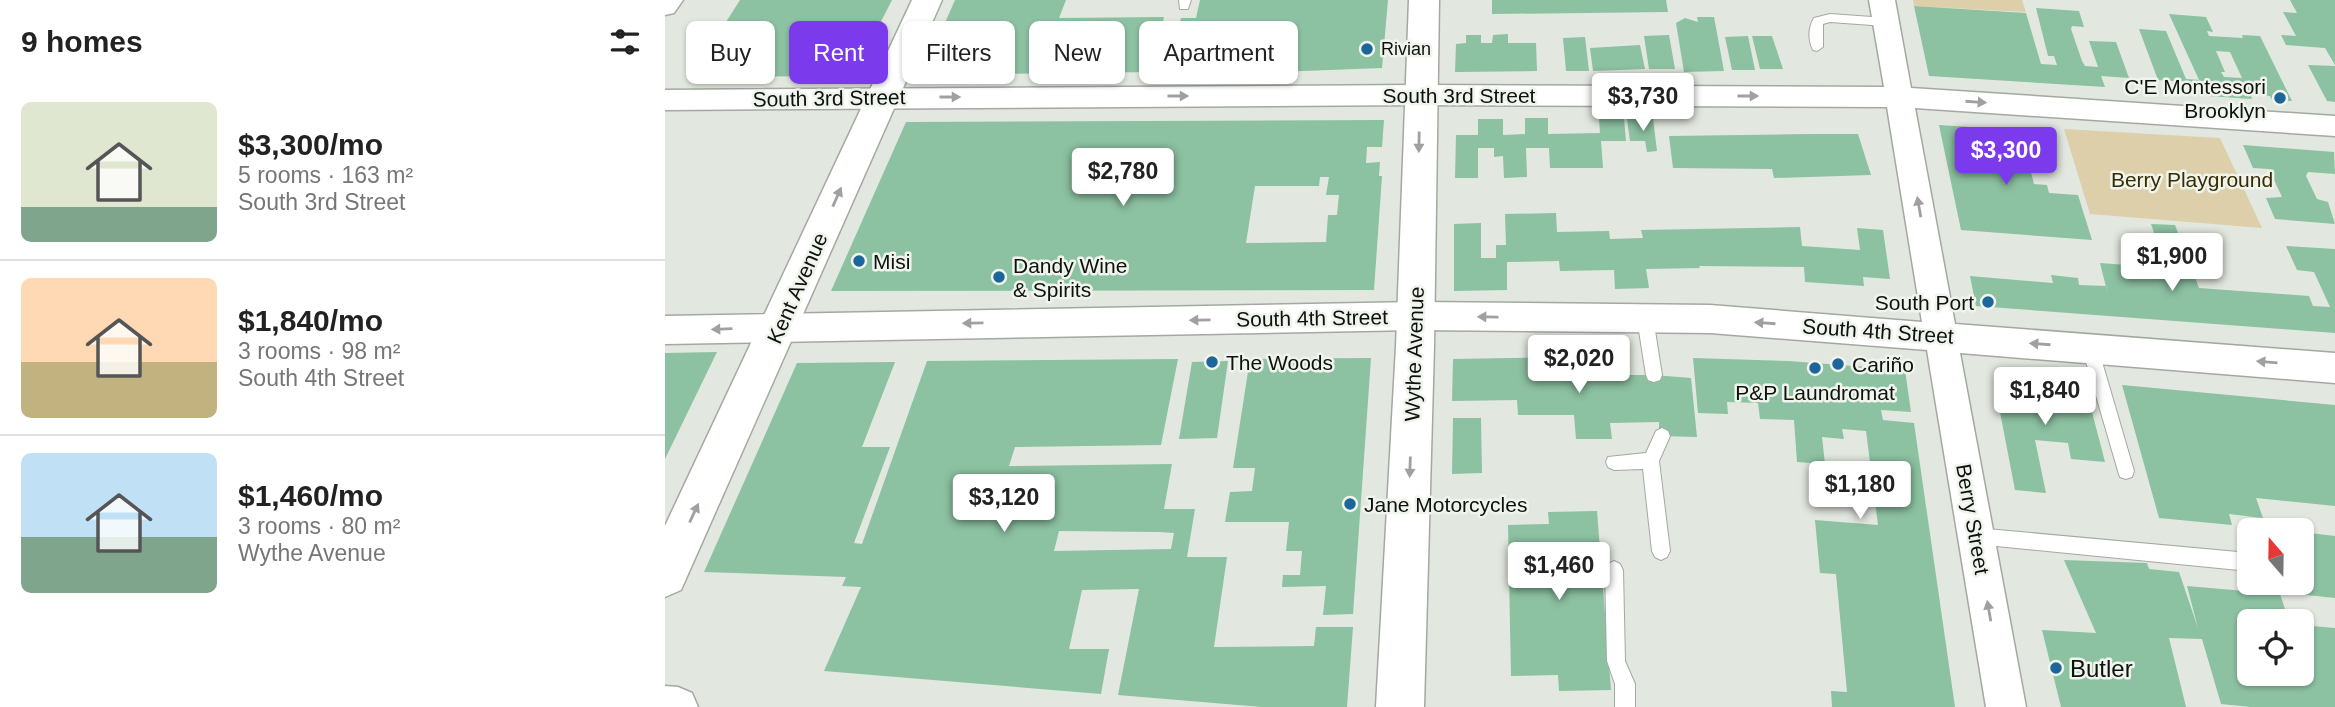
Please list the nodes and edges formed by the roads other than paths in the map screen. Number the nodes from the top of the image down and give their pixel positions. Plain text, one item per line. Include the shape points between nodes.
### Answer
1 (670, 0) edge
2 (927, 0) edge
3 (1424, 0) edge
4 (665, 7) edge
5 (1884, 11) edge
6 (1817, 47) dead end
7 (1420, 94) junction
8 (882, 97) junction
9 (1899, 97) junction
10 (665, 100) edge
11 (2335, 127) edge
12 (1416, 316) junction
13 (1645, 318) junction
14 (779, 327) junction
15 (665, 330) edge
16 (1941, 336) junction
17 (2090, 348) junction
18 (2335, 368) edge
19 (1654, 375) dead end
20 (1663, 436) dead end
21 (1651, 461) junction
22 (1613, 462) dead end
23 (2126, 471) dead end
24 (1976, 536) junction
25 (1661, 551) dead end
26 (2237, 561) edge
27 (1614, 569) dead end
28 (665, 575) edge
29 (665, 706) edge
30 (678, 707) edge
31 (1400, 707) edge
32 (1625, 707) edge
33 (2006, 707) edge

1 - 4 street
2 - 8 main road, Kent Avenue
3 - 7 main road, Wythe Avenue
5 - 6 lane via 1818,21
5 - 9 street, Berry Street
8 -> 7 street, South 3rd Street
7 -> 9 street, South 3rd Street
7 -> 12 main road, Wythe Avenue
8 - 10 street, South 3rd Street
14 -> 8 main road, Kent Avenue
9 -> 11 street, South 3rd Street
16 -> 9 street, Berry Street
13 -> 12 street, South 4th Street
12 -> 14 street, South 4th Street
12 -> 31 main road, Wythe Avenue
16 -> 13 street, South 4th Street
13 - 19 lane
14 -> 15 street, South 4th Street
28 -> 14 main road, Kent Avenue
17 -> 16 street, South 4th Street
16 - 24 street, Berry Street
18 -> 17 street, South 4th Street
17 - 23 lane
20 - 21 lane
21 - 22 lane
21 - 25 lane
24 - 26 lane
33 -> 24 street, Berry Street
27 - 32 lane via 1616,661 1625,684
29 - 30 street

